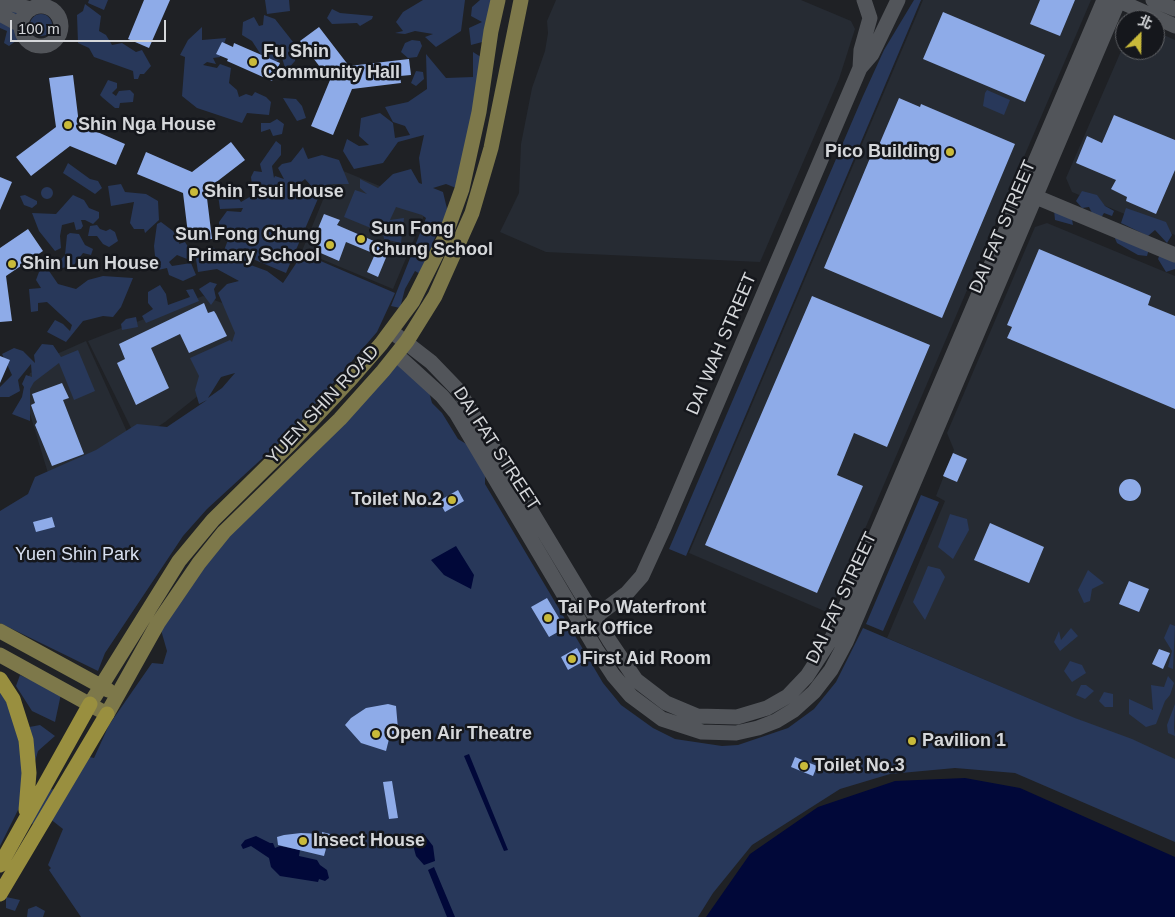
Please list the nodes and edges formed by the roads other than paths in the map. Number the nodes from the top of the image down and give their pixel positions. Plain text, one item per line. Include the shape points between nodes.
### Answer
1 (0, 0) edge
2 (498, 0) edge
3 (521, 0) edge
4 (864, 0) edge
5 (898, 0) edge
6 (1115, 0) edge
7 (1153, 0) edge
8 (35, 5) edge
9 (58, 7) edge
10 (1175, 10) edge
11 (0, 14) edge
12 (22, 26) junction
13 (1175, 26) edge
14 (860, 68) junction
15 (1022, 192) junction
16 (1037, 198) junction
17 (1175, 255) edge
18 (392, 331) junction
19 (406, 341) junction
20 (397, 355) junction
21 (595, 617) junction
22 (0, 631) edge
23 (0, 655) edge
24 (0, 679) edge
25 (101, 686) junction
26 (117, 695) junction
27 (90, 704) junction
28 (108, 714) junction
29 (23, 821) junction
30 (0, 865) edge
31 (0, 894) edge

1 - 8 street
2 - 18 main road, YUEN SHIN ROAD via 479,112 457,206 426,278
3 - 19 main road, YUEN SHIN ROAD via 491,148 472,213 445,276
4 - 14 street, DAI WAH STREET via 870,18 861,50
5 - 14 street, DAI WAH STREET via 872,54
6 - 13 street
6 - 15 street, DAI FAT STREET
6 - 16 street, DAI FAT STREET
7 - 10 street
8 - 9 street
8 - 12 street via 24,16
9 - 12 street via 61,29 51,43 32,43 24,36
11 - 12 street
14 - 21 street, DAI WAH STREET via 642,576
15 - 16 street
15 - 21 street, DAI FAT STREET via 832,636 817,664 797,687 777,703 747,715 720,718 687,713 661,700 636,680
16 - 17 street
16 - 20 street, DAI FAT STREET via 836,662 814,692 794,710 776,721 747,731 714,734 686,729 654,714 631,696 596,649 456,413
18 - 19 street, DAI FAT STREET
18 - 25 main road, YUEN SHIN ROAD via 291,443 194,541 166,579
19 - 20 main road, YUEN SHIN ROAD
19 - 21 street, DAI FAT STREET via 443,373 466,401
20 - 26 main road, YUEN SHIN ROAD via 340,419 224,532 158,623
22 - 25 main road
23 - 27 main road
24 - 29 highway via 13,699 26,740 28,800
25 - 26 main road
25 - 27 main road, YUEN SHIN ROAD
26 - 28 main road, YUEN SHIN ROAD
27 - 28 main road
27 - 29 highway
28 - 31 highway
29 - 30 highway

